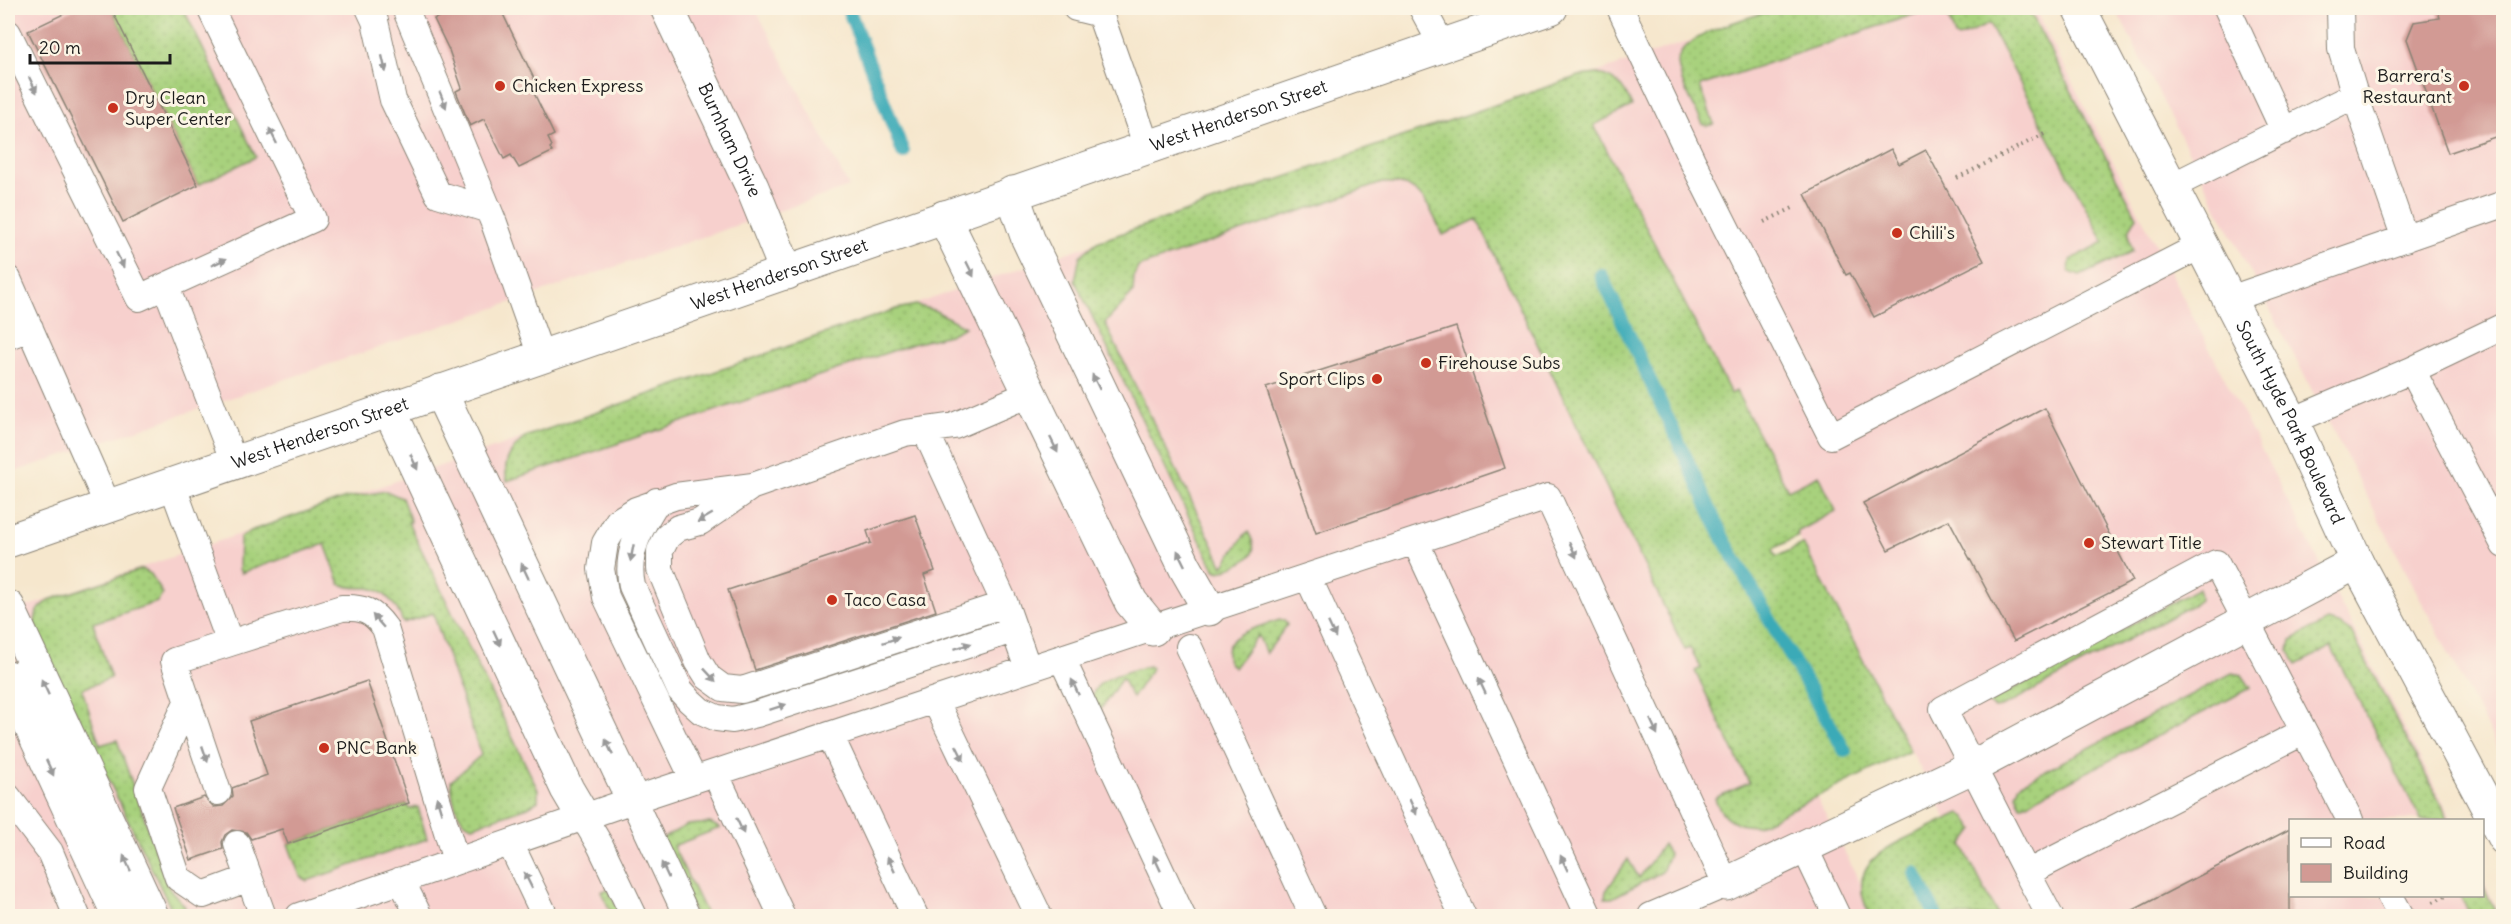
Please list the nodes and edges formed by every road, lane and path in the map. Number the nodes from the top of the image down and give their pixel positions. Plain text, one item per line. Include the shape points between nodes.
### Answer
1 (210, 8) edge
2 (369, 8) edge
3 (405, 8) edge
4 (667, 8) edge
5 (1422, 8) edge
6 (1551, 8) edge
7 (1620, 8) edge
8 (2079, 8) edge
9 (2227, 8) edge
10 (2340, 8) edge
11 (1093, 10) edge
12 (8, 33) edge
13 (1442, 45) junction
14 (2355, 95) junction
15 (2284, 131) junction
16 (2046, 133) dead end
17 (1147, 147) junction
18 (1957, 178) dead end
19 (2172, 186) junction
20 (1012, 193) junction
21 (2504, 204) edge
22 (486, 208) junction
23 (944, 216) junction
24 (2405, 239) junction
25 (2202, 245) junction
26 (787, 273) junction
27 (8, 279) edge
28 (166, 287) junction
29 (2230, 299) junction
30 (2504, 326) edge
31 (19, 332) edge
32 (541, 356) junction
33 (2412, 370) junction
34 (440, 391) junction
35 (1029, 394) junction
36 (389, 409) junction
37 (2292, 421) junction
38 (926, 432) junction
39 (234, 462) junction
40 (172, 484) junction
41 (753, 486) junction
42 (657, 501) junction
43 (108, 506) junction
44 (8, 541) edge
45 (1415, 541) junction
46 (2504, 545) edge
47 (2357, 562) junction
48 (1308, 577) junction
49 (1005, 604) junction
50 (8, 607) edge
51 (1209, 609) junction
52 (2248, 621) junction
53 (1153, 628) junction
54 (1013, 630) junction
55 (230, 643) junction
56 (1189, 647) junction
57 (1062, 659) junction
58 (1028, 669) junction
59 (8, 677) edge
60 (935, 700) junction
61 (190, 709) junction
62 (2303, 732) junction
63 (830, 735) junction
64 (1974, 766) junction
65 (704, 777) junction
66 (218, 792) dead end
67 (8, 797) edge
68 (639, 812) junction
69 (2349, 819) edge
70 (2500, 823) edge
71 (592, 831) junction
72 (510, 843) junction
73 (237, 844) dead end
74 (1804, 847) junction
75 (456, 861) junction
76 (2027, 873) junction
77 (249, 878) junction
78 (401, 880) junction
79 (1726, 885) junction
80 (2391, 897) edge
81 (75, 916) edge
82 (119, 916) edge
83 (152, 916) edge
84 (263, 916) edge
85 (299, 916) edge
86 (419, 916) edge
87 (545, 916) edge
88 (634, 916) edge
89 (687, 916) edge
90 (782, 916) edge
91 (915, 916) edge
92 (1039, 916) edge
93 (1182, 916) edge
94 (1313, 916) edge
95 (1463, 916) edge
96 (1589, 916) edge
97 (1651, 916) edge
98 (1837, 916) edge
99 (2050, 916) edge
100 (2401, 916) edge

28 -> 1 lane via 313,219
2 -> 22 lane via 393,100 438,194
3 -> 22 lane
4 - 26 street, Burnham Drive via 752,187
5 - 13 lane
6 - 13 street, West Henderson Street
7 - 25 lane via 1831,436
8 - 19 street, South Hyde Park Boulevard
9 - 15 lane
10 - 14 lane via 2341,50
11 - 17 lane
12 -> 28 lane via 139,298
13 - 17 street, West Henderson Street
14 - 15 lane
14 - 24 lane
15 - 19 lane
16 - 18 path
17 - 20 street, West Henderson Street
19 - 25 street, South Hyde Park Boulevard
20 - 23 street, West Henderson Street
51 -> 20 street via 1185,567 1028,239
21 - 24 lane
22 - 32 lane
23 - 26 street, West Henderson Street
23 -> 35 street
24 - 29 lane
25 - 29 street, South Hyde Park Boulevard
26 - 32 street, West Henderson Street
27 - 31 lane
28 - 39 lane
29 - 37 street, South Hyde Park Boulevard
30 - 33 lane
31 - 43 lane
32 - 34 street, West Henderson Street
33 - 37 lane
33 - 46 lane
34 - 36 street, West Henderson Street
68 -> 34 street
35 - 38 lane via 954,426
35 -> 53 street via 1131,602
36 - 39 street, West Henderson Street
36 -> 71 street via 567,789
37 - 47 street, South Hyde Park Boulevard
38 - 41 lane via 905,434
38 - 49 lane
39 - 40 street, West Henderson Street
40 - 43 street, West Henderson Street
40 - 55 lane
41 - 42 lane
41 -> 49 lane via 700,522 678,528 667,537 660,551 660,569 698,661 708,677 723,688 742,690
42 -> 54 lane via 632,550 632,586 680,690 701,711 717,718 733,720 757,714
42 - 65 lane via 618,520 605,543 601,569 606,597
43 - 44 street, West Henderson Street
45 - 48 lane
45 -> 79 lane via 1548,497
96 -> 45 lane
47 - 52 street
47 - 70 street, South Hyde Park Boulevard
48 - 51 lane
48 -> 95 lane
49 - 54 lane
83 -> 50 street
51 - 53 lane
51 - 56 lane
52 - 62 lane
52 - 64 street
52 - 64 lane via 2216,563 1943,709
53 - 56 lane
53 - 57 lane
54 - 58 lane
55 - 61 lane via 174,661
75 -> 55 lane via 385,628 376,616 361,607 342,608
56 - 94 lane
57 - 58 lane
93 -> 57 lane
58 - 60 lane
59 -> 82 street
60 - 63 lane
60 -> 92 lane
61 -> 66 lane
61 - 77 lane via 148,788 178,878 203,895
62 - 69 lane
62 - 76 lane
63 - 65 lane
91 -> 63 lane
64 - 74 street
64 - 76 lane
65 - 68 lane
65 -> 90 lane
67 - 81 lane via 50,852
68 - 71 lane
89 -> 68 lane
71 - 72 lane
71 - 88 lane
72 - 75 lane
87 -> 72 lane
73 - 77 lane
74 - 79 street
74 - 98 lane
75 - 78 lane
76 - 99 lane
77 - 84 lane
78 - 85 lane
78 - 86 lane
79 - 97 lane
80 - 100 lane

